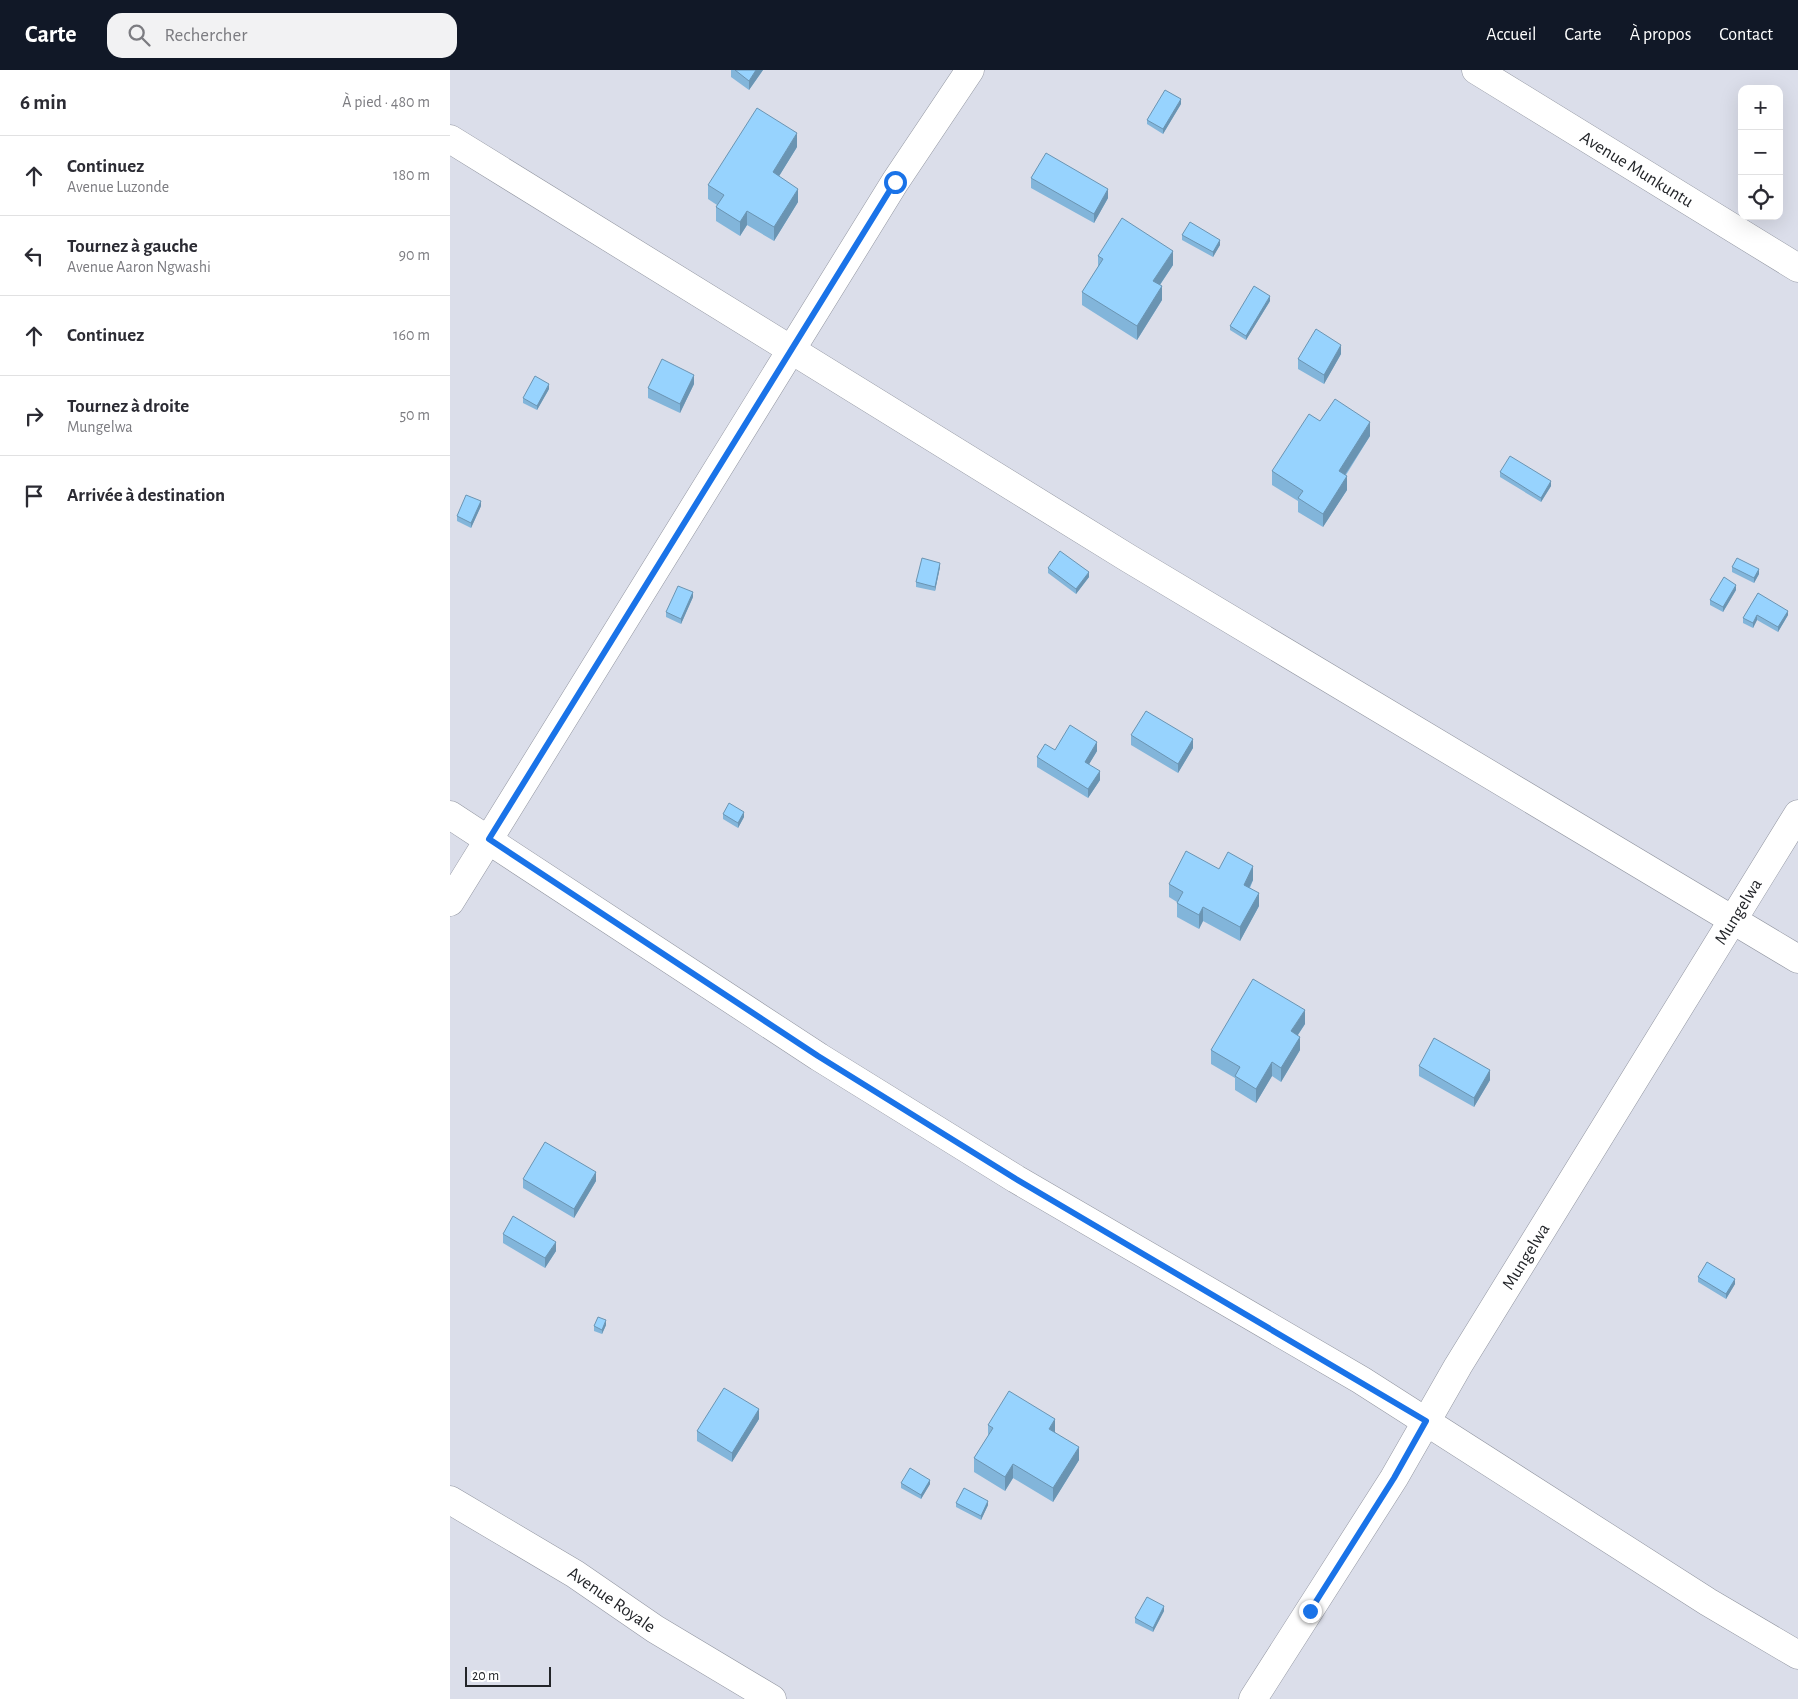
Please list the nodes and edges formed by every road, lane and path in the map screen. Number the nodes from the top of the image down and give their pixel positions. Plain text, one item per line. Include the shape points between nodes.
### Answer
1 (970, 70) edge
2 (1476, 70) edge
3 (450, 139) edge
4 (1798, 268) edge
5 (791, 350) junction
6 (1798, 814) edge
7 (450, 815) edge
8 (489, 839) junction
9 (450, 902) edge
10 (1734, 922) junction
11 (1798, 960) edge
12 (1426, 1421) junction
13 (450, 1500) edge
14 (1798, 1655) edge
15 (772, 1699) edge
16 (1253, 1699) edge

1 - 5 street via 895,182
2 - 4 street, Avenue Munkuntu
3 - 5 street
5 - 8 street
5 - 10 street via 1128,558
6 - 10 street, Mungelwa
7 - 8 street
8 - 9 street
8 - 12 street via 818,1056 1016,1179
10 - 11 street
10 - 12 street, Mungelwa via 1621,1099
12 - 14 street via 1708,1602
12 - 16 street, Mungelwa via 1368,1519
13 - 15 street, Avenue Royale via 575,1574 655,1629

